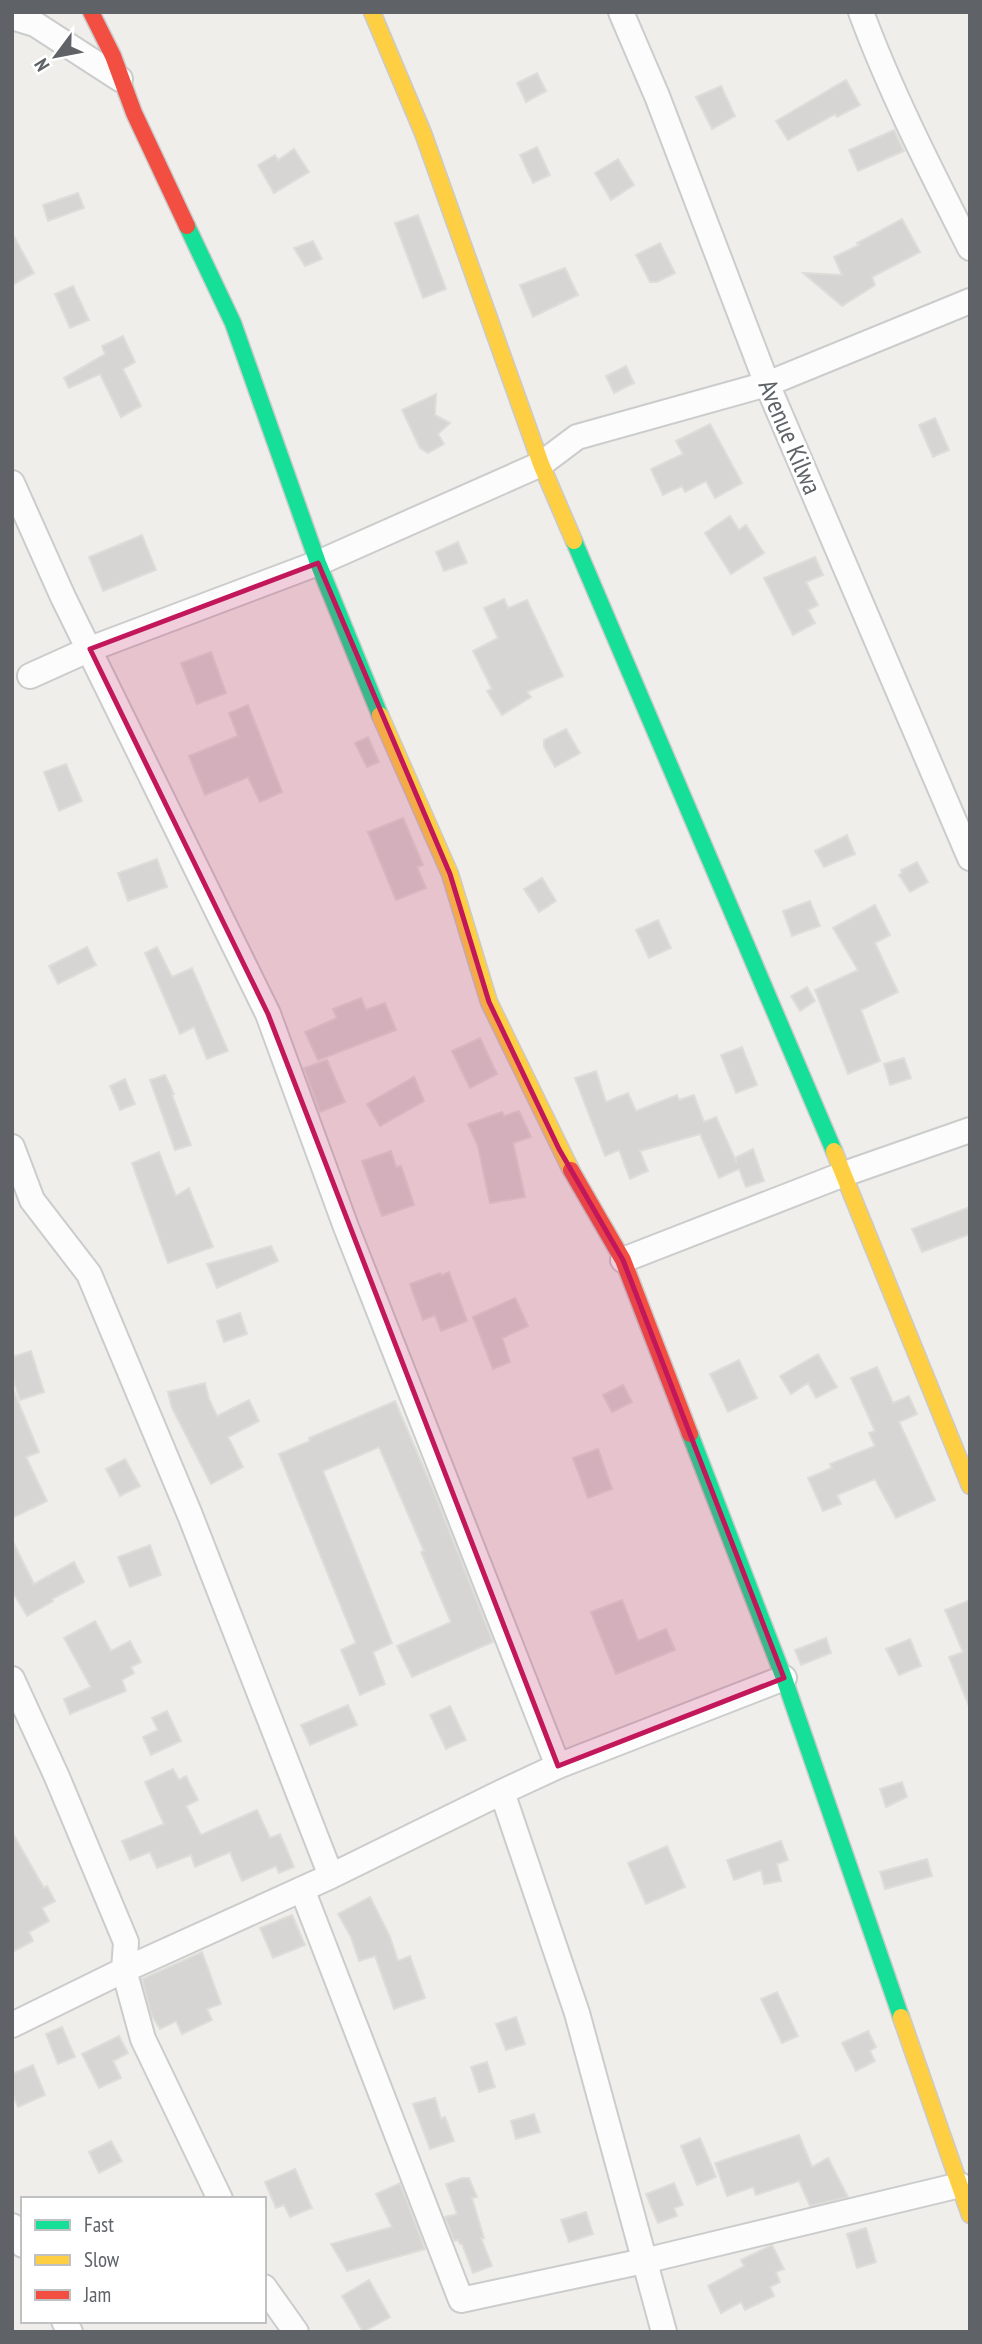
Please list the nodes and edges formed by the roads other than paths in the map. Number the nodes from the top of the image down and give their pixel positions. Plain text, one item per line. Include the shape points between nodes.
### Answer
1 (91, 12) edge
2 (372, 12) edge
3 (621, 12) edge
4 (861, 12) edge
5 (12, 17) edge
6 (120, 79) junction
7 (970, 248) edge
8 (970, 301) edge
9 (767, 384) junction
10 (541, 464) junction
11 (12, 483) edge
12 (318, 563) junction
13 (90, 649) junction
14 (30, 676) dead end
15 (970, 858) edge
16 (970, 1130) edge
17 (12, 1147) edge
18 (844, 1174) junction
19 (623, 1260) junction
20 (970, 1486) edge
21 (784, 1678) junction
22 (12, 1679) edge
23 (558, 1766) junction
24 (502, 1792) junction
25 (331, 1876) junction
26 (302, 1889) junction
27 (124, 1970) junction
28 (12, 2025) edge
29 (960, 2185) junction
30 (219, 2197) edge
31 (970, 2215) edge
32 (12, 2226) edge
33 (21, 2242) edge
34 (644, 2261) junction
35 (266, 2290) edge
36 (296, 2332) edge
37 (664, 2332) edge

1 - 6 street
2 - 10 street via 423,133
3 - 9 street, Avenue Kilwa
4 - 7 street
5 - 6 street via 35,24
6 - 12 street via 233,323
8 - 9 street
9 - 10 street via 577,437
9 - 15 street, Avenue Kilwa
10 - 12 street
10 - 18 street
11 - 13 street
12 - 13 street
12 - 19 street via 450,874 489,1002 559,1149
13 - 14 street
13 - 23 street via 268,1014 346,1227
16 - 18 street
17 - 25 street via 32,1200 89,1273 190,1515
18 - 19 street
18 - 20 street
19 - 21 street
21 - 23 street
21 - 29 street
22 - 27 street via 126,1942
23 - 24 street
24 - 25 street
24 - 34 street via 578,2013
25 - 26 street
26 - 27 street
26 - 34 street via 461,2300
27 - 28 street
27 - 30 street via 143,2039
29 - 31 street
29 - 34 street
32 - 33 street
34 - 37 street
35 - 36 street

